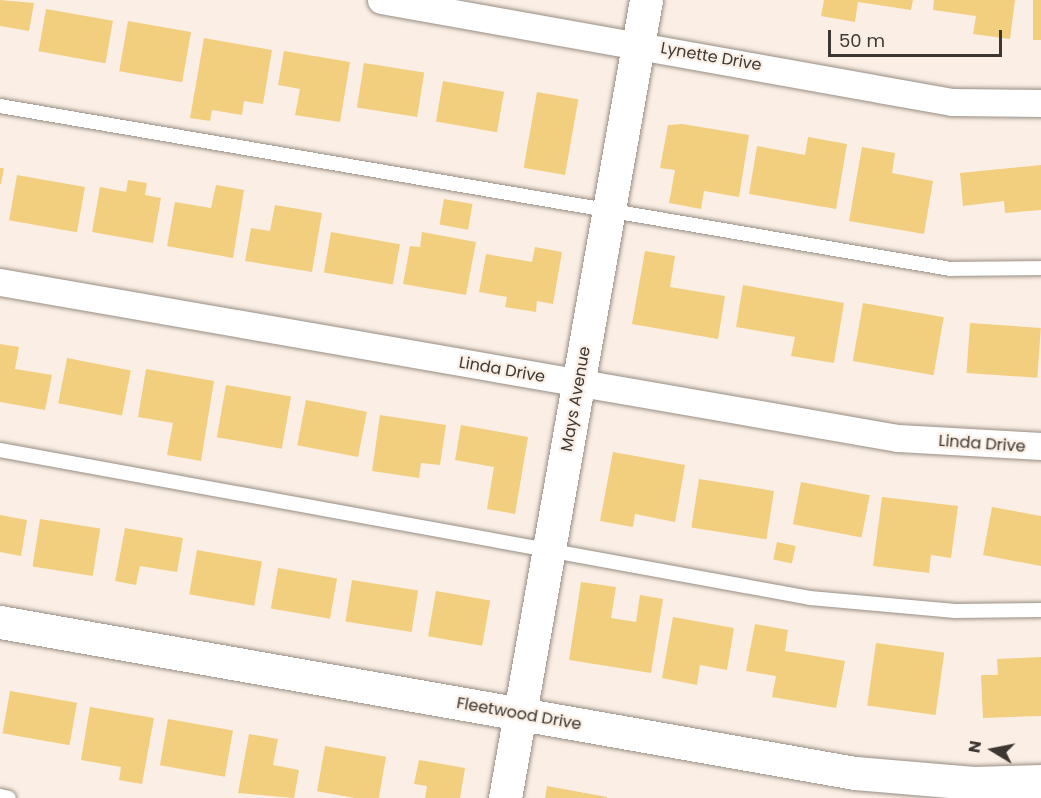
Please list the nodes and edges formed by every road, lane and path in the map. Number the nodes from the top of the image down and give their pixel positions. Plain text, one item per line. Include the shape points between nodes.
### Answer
1 (381, 0) edge
2 (646, 0) edge
3 (639, 44) junction
4 (1041, 104) edge
5 (0, 106) edge
6 (609, 212) junction
7 (1041, 268) edge
8 (0, 282) edge
9 (578, 383) junction
10 (1041, 446) edge
11 (0, 450) edge
12 (549, 547) junction
13 (1041, 610) edge
14 (0, 622) edge
15 (520, 715) junction
16 (1041, 782) edge
17 (0, 796) edge
18 (9, 798) edge
19 (505, 798) edge

1 - 3 street, Lynette Drive
2 - 3 street, Mays Avenue
3 - 4 street, Lynette Drive via 952,102
3 - 6 street, Mays Avenue
5 - 6 lane
6 - 7 lane via 951,269
6 - 9 street, Mays Avenue
8 - 9 street, Linda Drive
9 - 10 street, Linda Drive via 898,438
9 - 12 street, Mays Avenue
11 - 12 lane
12 - 13 lane via 810,598 955,611
12 - 15 street, Mays Avenue
14 - 15 street, Fleetwood Drive
15 - 16 street, Fleetwood Drive via 855,773 974,783
15 - 19 street, Mays Avenue
17 - 18 lane

